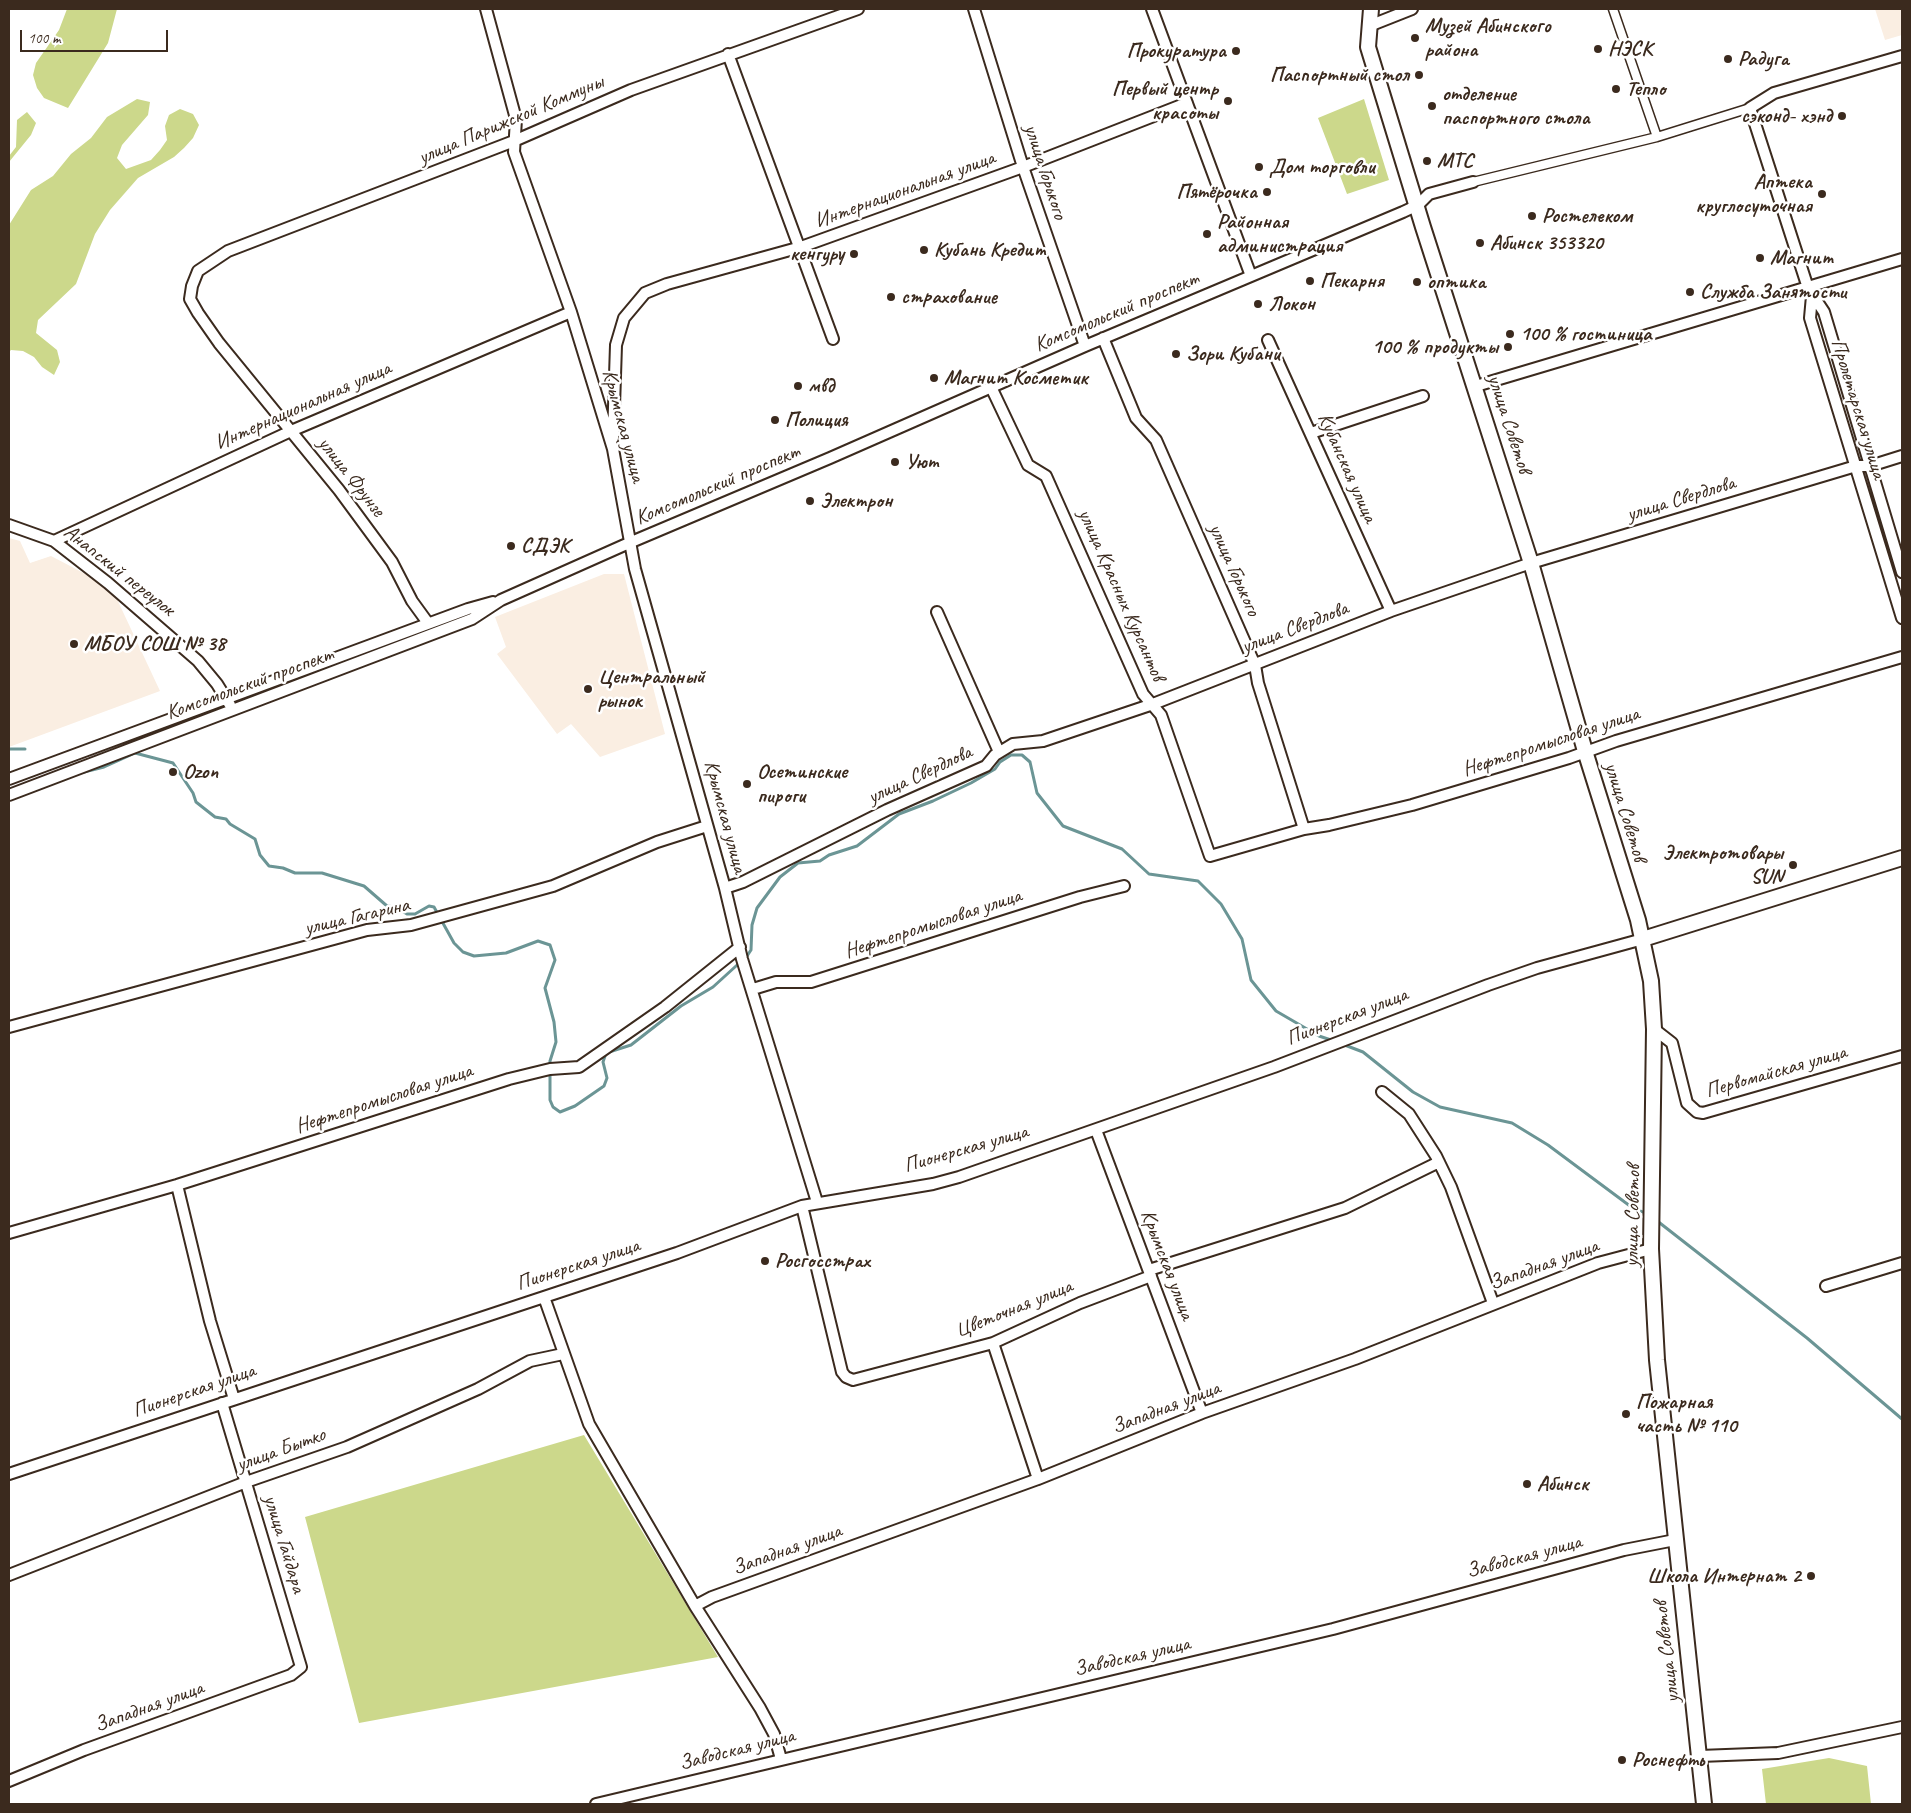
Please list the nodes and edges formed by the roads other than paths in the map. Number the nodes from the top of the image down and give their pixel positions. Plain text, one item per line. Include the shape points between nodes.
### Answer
1 (486, 9) edge
2 (858, 9) edge
3 (974, 9) edge
4 (1152, 9) edge
5 (1371, 9) edge
6 (1412, 9) edge
7 (1613, 9) edge
8 (1369, 26) junction
9 (728, 54) junction
10 (1902, 56) edge
11 (1187, 102) junction
12 (1750, 108) junction
13 (1657, 137) junction
14 (514, 141) junction
15 (1023, 167) junction
16 (1473, 182) joint
17 (1418, 205) junction
18 (801, 248) junction
19 (1902, 259) edge
20 (1251, 276) junction
21 (192, 286) joint
22 (1810, 292) junction
23 (571, 312) junction
24 (1103, 338) junction
25 (833, 339) dead end
26 (1268, 340) dead end
27 (1085, 346) junction
28 (1476, 386) junction
29 (991, 387) junction
30 (1423, 396) dead end
31 (291, 431) junction
32 (1311, 433) junction
33 (613, 449) junction
34 (1902, 456) edge
35 (1856, 466) junction
36 (1870, 466) junction
37 (9, 525) edge
38 (54, 541) junction
39 (629, 543) junction
40 (1531, 563) junction
41 (1902, 572) edge
42 (501, 600) junction
43 (1391, 611) junction
44 (937, 612) dead end
45 (1902, 618) edge
46 (428, 624) junction
47 (1902, 657) edge
48 (1254, 664) junction
49 (227, 699) junction
50 (1153, 704) junction
51 (232, 710) junction
52 (1585, 751) junction
53 (1000, 752) junction
54 (9, 779) edge
55 (9, 795) edge
56 (707, 826) junction
57 (1304, 829) junction
58 (1210, 856) joint
59 (1902, 858) edge
60 (1124, 886) dead end
61 (725, 888) junction
62 (1643, 939) junction
63 (740, 947) junction
64 (753, 988) junction
65 (9, 1027) edge
66 (1654, 1029) junction
67 (1902, 1056) edge
68 (1382, 1092) dead end
69 (1096, 1130) junction
70 (1439, 1162) junction
71 (177, 1185) junction
72 (817, 1202) junction
73 (802, 1206) junction
74 (9, 1233) edge
75 (1650, 1249) junction
76 (1902, 1263) edge
77 (1150, 1273) junction
78 (1826, 1286) dead end
79 (544, 1297) junction
80 (1493, 1303) junction
81 (993, 1343) junction
82 (563, 1354) junction
83 (234, 1399) junction
84 (222, 1403) junction
85 (1202, 1413) junction
86 (9, 1474) edge
87 (1038, 1479) junction
88 (246, 1482) junction
89 (1675, 1540) junction
90 (9, 1575) edge
91 (695, 1606) junction
92 (301, 1667) joint
93 (1902, 1727) edge
94 (1700, 1756) junction
95 (781, 1759) junction
96 (9, 1780) edge
97 (596, 1804) edge
98 (1704, 1804) edge

1 - 14 street, Крымская улица via 516,119
2 - 9 street, улица Парижской Коммуны
3 - 15 street, улица Горького
4 - 11 street
5 - 8 main road, улица Советов
6 - 8 street
7 - 13 street
8 - 17 main road, улица Советов via 1368,47
9 - 14 street, улица Парижской Коммуны via 631,90
9 - 18 street
10 - 12 street, Комсомольский проспект via 1774,93
11 - 15 street, Интернациональная улица
11 - 20 street
12 - 13 street, Комсомольский проспект
12 - 22 street, Пролетарская улица
13 - 16 street, Комсомольский проспект
14 - 21 street, улица Парижской Коммуны via 228,251 198,271
14 - 23 street, Крымская улица via 514,152
15 - 18 street, Интернациональная улица
15 - 27 street, улица Горького
16 - 17 street, Комсомольский проспект via 1429,194
17 - 20 street, Комсомольский проспект
17 - 28 main road, улица Советов
18 - 25 street
18 - 33 street, Интернациональная улица via 666,284 645,293 632,306 624,318 616,345
19 - 22 street
20 - 24 street, Комсомольский проспект
21 - 31 street, улица Фрунзе via 190,299 198,314
22 - 28 street
22 - 35 street, Пролетарская улица via 1810,318
22 - 36 street, Пролетарская улица via 1824,312
23 - 31 street, Интернациональная улица
23 - 33 street, Крымская улица
24 - 27 street, Комсомольский проспект
24 - 48 street, улица Горького via 1136,418 1156,440
26 - 32 street, Кубанская улица
27 - 29 street, Комсомольский проспект
28 - 40 main road, улица Советов
29 - 39 street, Комсомольский проспект
29 - 50 street, улица Красных Курсантов via 1028,465 1046,476 1143,694
30 - 32 street
31 - 38 street, Интернациональная улица
31 - 46 street, улица Фрунзе via 340,490 392,562
32 - 43 street, Кубанская улица
33 - 39 street, Крымская улица
34 - 36 street, улица Свердлова
35 - 36 street, улица Свердлова
35 - 40 street, улица Свердлова
35 - 45 street, Пролетарская улица
36 - 41 street, Пролетарская улица
37 - 38 street, Анапский переулок
38 - 49 street, Анапский переулок via 155,621 191,654
39 - 42 street, Комсомольский проспект
39 - 56 street, Крымская улица
40 - 43 street, улица Свердлова
40 - 52 main road, улица Советов
42 - 46 street, Комсомольский проспект
42 - 51 street, Комсомольский проспект via 472,619
43 - 48 street, улица Свердлова
44 - 53 street
46 - 49 street, Комсомольский проспект
47 - 52 street, Нефтепромысловая улица
48 - 50 street, улица Свердлова
48 - 57 street, улица Горького
49 - 51 street, Анапский переулок
49 - 54 street, Комсомольский проспект
50 - 53 street, улица Свердлова via 1043,741 1013,744
50 - 58 street, улица Красных Курсантов via 1161,714
51 - 55 street, Комсомольский проспект
52 - 57 street, Нефтепромысловая улица via 1412,805
52 - 62 main road, улица Советов
53 - 61 street, улица Свердлова via 986,766 887,810 744,882
56 - 61 street, Крымская улица
56 - 65 street, улица Гагарина via 656,842 554,886 411,925 367,930
57 - 58 street, Нефтепромысловая улица
59 - 62 main road, Пионерская улица
60 - 64 street, Нефтепромысловая улица via 812,982 776,982
61 - 63 street, Крымская улица
62 - 66 main road, улица Советов via 1651,981
62 - 69 street, Пионерская улица via 1488,985 1274,1067
63 - 64 street, Крымская улица
63 - 71 street, Нефтепромысловая улица via 665,1007 579,1067 509,1079
64 - 72 street, Крымская улица
66 - 67 street, Первомайская улица via 1672,1043 1688,1103 1703,1113
66 - 75 main road, улица Советов
68 - 70 street via 1409,1114
69 - 72 street, Пионерская улица via 933,1184
69 - 77 street, Крымская улица
70 - 77 street, Цветочная улица via 1345,1208
70 - 80 street
71 - 74 street, Нефтепромысловая улица
71 - 83 street via 210,1321
72 - 73 street, Пионерская улица
73 - 79 street, Пионерская улица via 677,1253
73 - 81 street, Цветочная улица via 840,1364 846,1377 853,1380
75 - 80 street, Западная улица via 1598,1263
75 - 89 main road, улица Советов via 1657,1360
76 - 78 street
77 - 81 street, Цветочная улица
77 - 85 street, Крымская улица
79 - 82 street
79 - 83 street, Пионерская улица
80 - 85 street, Западная улица via 1355,1359
81 - 87 street
82 - 88 street, улица Бытко via 530,1361 478,1389 346,1447
82 - 91 street via 589,1424
83 - 84 street, Пионерская улица
84 - 86 street, Пионерская улица
84 - 88 street, улица Гайдара
85 - 87 street, Западная улица
87 - 91 street, Западная улица via 712,1597
88 - 90 street, улица Бытко
88 - 92 street, улица Гайдара
89 - 94 main road, улица Советов
89 - 95 street, Заводская улица via 1624,1550 1333,1629
91 - 95 street via 760,1708 774,1734
92 - 96 street, Западная улица via 291,1675
93 - 94 street via 1778,1753
94 - 98 main road, улица Советов
95 - 97 street, Заводская улица

